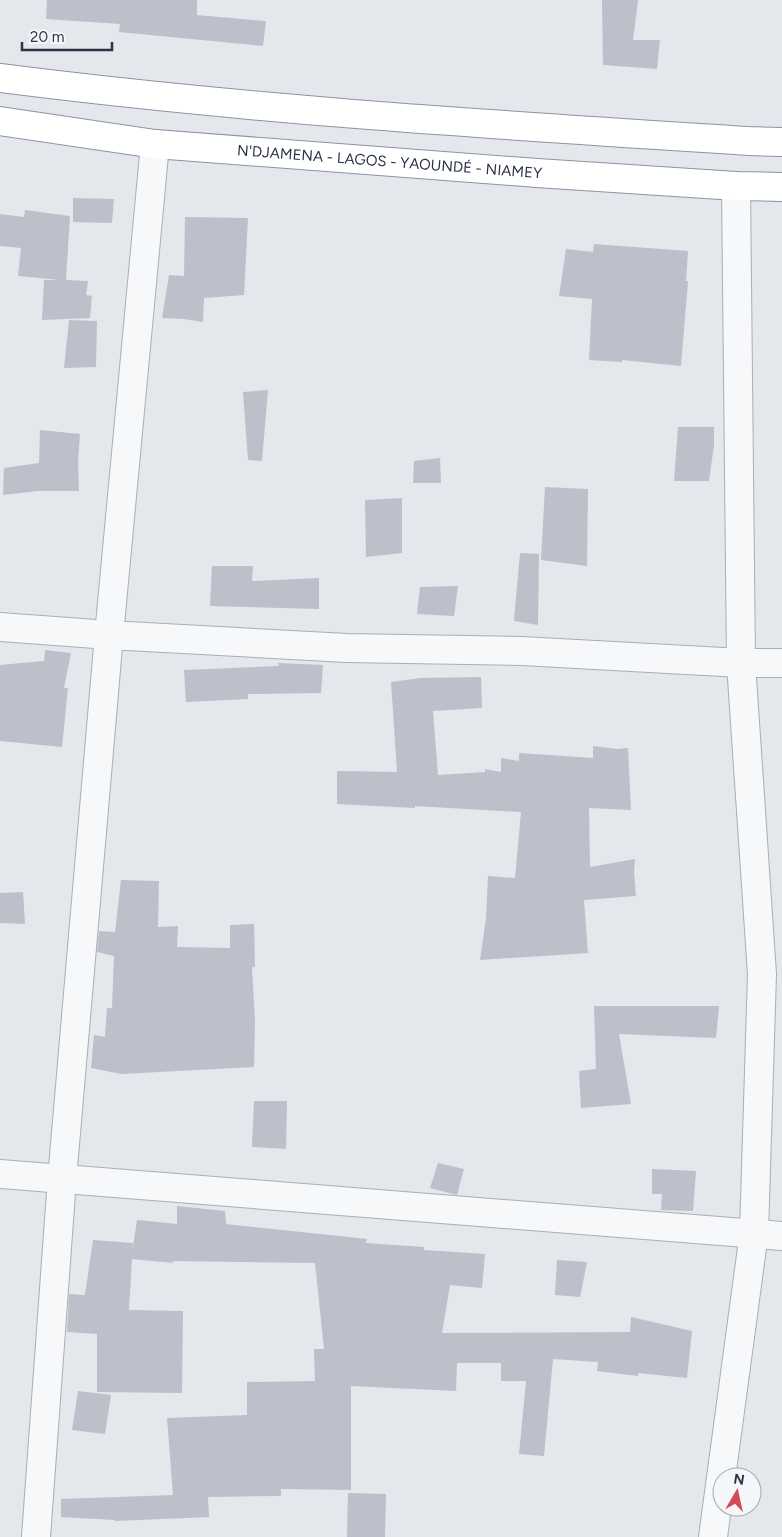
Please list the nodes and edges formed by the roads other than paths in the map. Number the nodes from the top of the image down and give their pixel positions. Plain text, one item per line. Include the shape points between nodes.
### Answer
1 (0, 78) edge
2 (0, 121) edge
3 (782, 142) edge
4 (155, 144) junction
5 (736, 186) junction
6 (782, 187) edge
7 (0, 627) edge
8 (109, 635) junction
9 (741, 663) junction
10 (782, 663) edge
11 (0, 1174) edge
12 (62, 1179) junction
13 (754, 1233) junction
14 (782, 1236) edge
15 (36, 1537) edge
16 (713, 1537) edge

1 - 3 highway via 105,92 402,118
2 - 4 highway, N'DJAMENA - LAGOS - YAOUNDÉ - NIAMEY
4 - 5 highway, N'DJAMENA - LAGOS - YAOUNDÉ - NIAMEY
4 - 8 street
5 - 6 highway, N'DJAMENA - LAGOS - YAOUNDÉ - NIAMEY
5 - 9 street
7 - 8 street
8 - 9 street
8 - 12 street
9 - 10 street
9 - 13 street via 762,974
11 - 12 street
12 - 13 street
12 - 15 street
13 - 14 street
13 - 16 street

